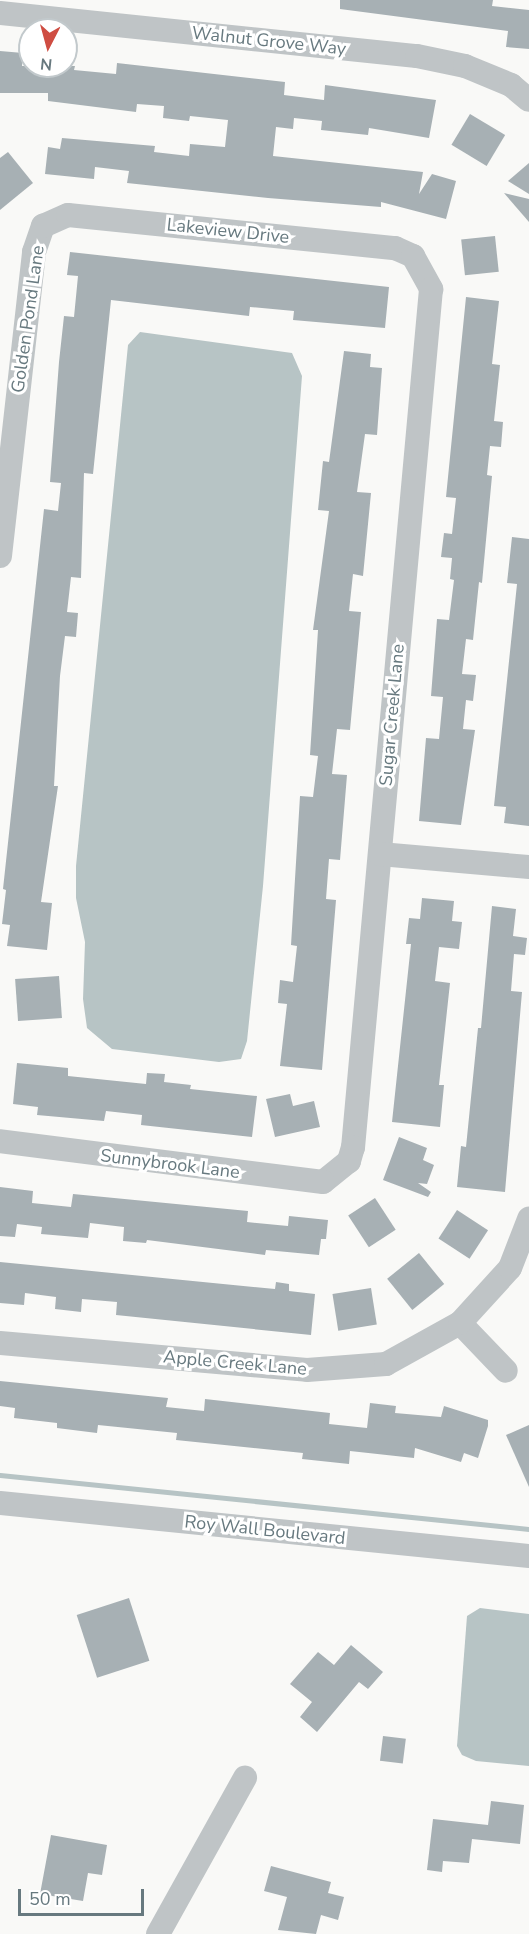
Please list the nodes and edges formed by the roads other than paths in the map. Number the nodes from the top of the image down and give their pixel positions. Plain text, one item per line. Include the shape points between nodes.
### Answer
1 (0, 13) edge
2 (529, 100) edge
3 (43, 226) joint
4 (413, 256) joint
5 (0, 556) edge
6 (380, 854) junction
7 (529, 867) edge
8 (0, 1142) edge
9 (338, 1173) joint
10 (529, 1219) edge
11 (460, 1323) junction
12 (0, 1343) edge
13 (506, 1371) dead end
14 (0, 1503) edge
15 (529, 1556) edge
16 (245, 1778) dead end
17 (158, 1934) edge

1 - 2 street, Walnut Grove Way via 417,56 465,66 511,85
3 - 4 street, Lakeview Drive via 68,215 395,248
3 - 5 street, Golden Pond Lane via 34,252
4 - 6 street, Sugar Creek Lane via 431,289
6 - 7 street
6 - 9 street, Sugar Creek Lane via 353,1147 349,1161
8 - 9 street, Sunnybrook Lane via 323,1182
10 - 11 street, Apple Creek Lane via 510,1268
11 - 12 street, Apple Creek Lane via 386,1364 307,1370
11 - 13 street
14 - 15 street, Roy Wall Boulevard
16 - 17 street

